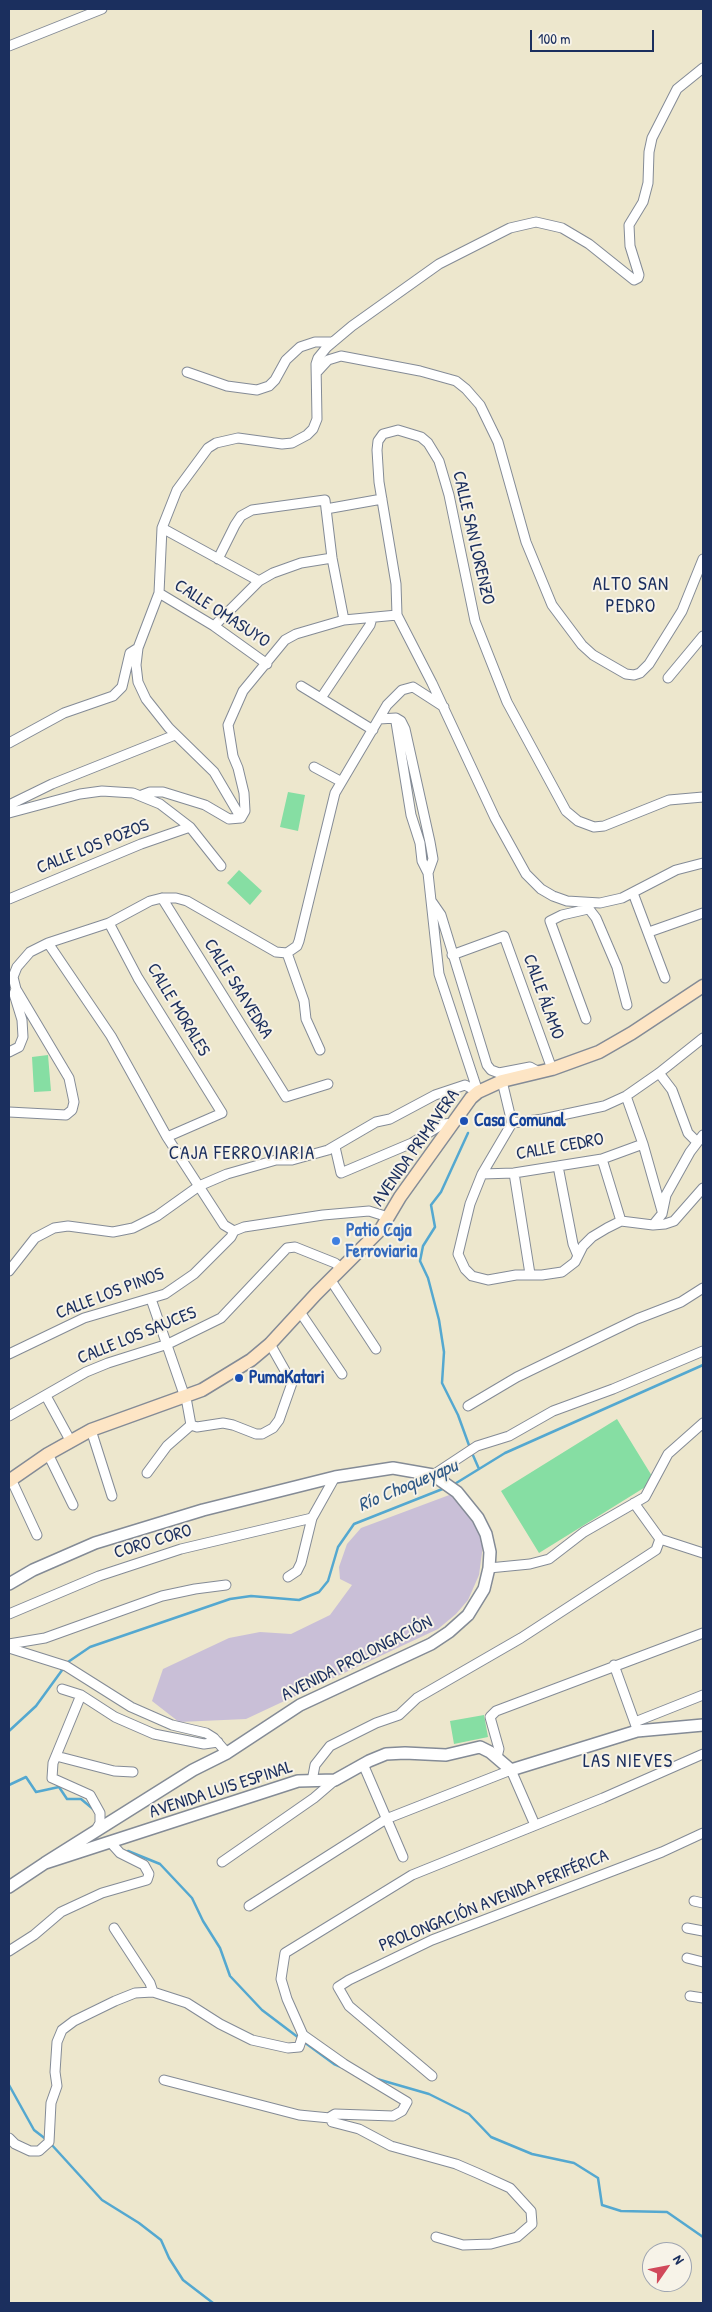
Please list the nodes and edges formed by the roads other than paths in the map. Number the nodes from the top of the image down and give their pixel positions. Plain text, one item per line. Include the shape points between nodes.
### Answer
1 (102, 9) edge
2 (9, 46) edge
3 (703, 68) edge
4 (332, 342) junction
5 (187, 372) dead end
6 (317, 372) junction
7 (382, 498) junction
8 (326, 504) junction
9 (162, 528) junction
10 (332, 558) junction
11 (218, 559) junction
12 (703, 559) edge
13 (258, 581) junction
14 (159, 593) junction
15 (397, 615) junction
16 (372, 618) junction
17 (344, 620) junction
18 (214, 626) junction
19 (703, 636) edge
20 (138, 648) junction
21 (267, 664) junction
22 (668, 678) dead end
23 (300, 686) dead end
24 (321, 698) junction
25 (444, 707) junction
26 (379, 718) junction
27 (398, 720) junction
28 (373, 730) junction
29 (175, 735) junction
30 (9, 743) edge
31 (314, 767) dead end
32 (340, 781) junction
33 (142, 795) junction
34 (703, 797) edge
35 (9, 806) edge
36 (9, 813) edge
37 (241, 818) junction
38 (190, 827) junction
39 (703, 863) edge
40 (221, 866) dead end
41 (428, 872) junction
42 (633, 893) junction
43 (162, 898) junction
44 (9, 899) edge
45 (432, 902) junction
46 (587, 906) junction
47 (703, 913) edge
48 (109, 923) junction
49 (649, 932) junction
50 (48, 943) junction
51 (287, 953) junction
52 (452, 955) junction
53 (665, 978) dead end
54 (703, 986) edge
55 (16, 989) junction
56 (627, 1005) dead end
57 (586, 1019) dead end
58 (702, 1043) edge
59 (320, 1050) dead end
60 (9, 1052) edge
61 (552, 1068) junction
62 (538, 1072) junction
63 (660, 1073) junction
64 (502, 1081) junction
65 (328, 1084) dead end
66 (478, 1092) junction
67 (626, 1096) junction
68 (9, 1112) edge
69 (454, 1123) junction
70 (512, 1123) junction
71 (703, 1135) edge
72 (166, 1137) junction
73 (697, 1142) junction
74 (643, 1144) junction
75 (335, 1147) junction
76 (602, 1159) junction
77 (558, 1166) junction
78 (514, 1173) junction
79 (482, 1174) junction
80 (200, 1186) junction
81 (703, 1188) edge
82 (662, 1214) junction
83 (388, 1217) junction
84 (621, 1222) junction
85 (653, 1225) junction
86 (234, 1231) junction
87 (578, 1256) junction
88 (341, 1268) junction
89 (9, 1271) edge
90 (530, 1274) junction
91 (330, 1279) junction
92 (703, 1288) edge
93 (151, 1299) junction
94 (300, 1312) junction
95 (168, 1344) junction
96 (270, 1344) junction
97 (376, 1349) dead end
98 (703, 1351) edge
99 (9, 1354) edge
100 (342, 1374) dead end
101 (46, 1396) junction
102 (184, 1398) junction
103 (468, 1406) dead end
104 (9, 1416) edge
105 (703, 1423) edge
106 (191, 1426) junction
107 (91, 1430) junction
108 (70, 1440) junction
109 (48, 1454) junction
110 (147, 1473) dead end
111 (335, 1477) junction
112 (437, 1478) junction
113 (10, 1480) edge
114 (112, 1496) dead end
115 (634, 1502) junction
116 (72, 1505) dead end
117 (312, 1518) junction
118 (36, 1535) dead end
119 (660, 1539) junction
120 (703, 1553) edge
121 (490, 1568) junction
122 (288, 1577) dead end
123 (9, 1584) edge
124 (226, 1586) dead end
125 (9, 1614) edge
126 (703, 1633) edge
127 (9, 1644) edge
128 (9, 1648) edge
129 (614, 1665) junction
130 (62, 1690) dead end
131 (81, 1695) junction
132 (703, 1695) edge
133 (703, 1725) edge
134 (636, 1726) junction
135 (218, 1742) junction
136 (227, 1753) junction
137 (703, 1754) edge
138 (56, 1756) junction
139 (497, 1757) junction
140 (363, 1764) junction
141 (511, 1770) junction
142 (133, 1772) dead end
143 (312, 1780) junction
144 (334, 1780) junction
145 (386, 1819) junction
146 (535, 1825) junction
147 (96, 1830) junction
148 (703, 1833) edge
149 (111, 1843) junction
150 (404, 1857) dead end
151 (222, 1862) dead end
152 (45, 1863) junction
153 (9, 1887) edge
154 (249, 1906) dead end
155 (114, 1928) dead end
156 (688, 1928) dead end
157 (703, 1931) edge
158 (9, 1951) edge
159 (687, 1958) dead end
160 (703, 1962) edge
161 (153, 1992) junction
162 (690, 1996) dead end
163 (703, 1998) edge
164 (303, 2035) junction
165 (432, 2076) dead end
166 (164, 2080) dead end
167 (330, 2118) junction
168 (9, 2138) edge
169 (436, 2237) dead end

1 - 2 street
3 - 4 street via 677,89 652,138 644,202 629,225 630,246 638,278 634,280 590,244 562,228 536,222 522,224 439,264
4 - 5 street via 315,342 300,347 286,360 275,380 257,390 227,386
4 - 6 street via 318,358
6 - 9 street via 317,419 313,429 292,443 238,438 216,442 203,454 177,490
6 - 12 street via 328,360 341,356 420,371 456,381 466,388 480,404 498,442 526,542 552,605 582,645 626,674 640,673 649,664 682,612
7 - 8 street
7 - 15 street, CALLE SAN LORENZO via 396,584
7 - 34 street, CALLE SAN LORENZO via 378,441 383,434 398,430 421,437 433,451 443,473 470,604 496,680 566,811 578,821 594,827 604,826 668,800
8 - 10 street
8 - 11 street via 252,510 241,516
9 - 11 street
9 - 14 street
10 - 13 street via 286,568
10 - 17 street
11 - 13 street
13 - 18 street
14 - 18 street, CALLE OMASUYO
14 - 20 street
15 - 16 street
15 - 25 street, CALLE SAN LORENZO
16 - 17 street
16 - 24 street
17 - 21 street via 285,640
18 - 21 street, CALLE OMASUYO
19 - 22 street
20 - 29 street via 138,682 146,699
20 - 30 street via 130,653 122,687 113,696 64,713
21 - 37 street via 243,691 228,725 244,793 245,811
23 - 24 street
24 - 28 street
25 - 26 street via 419,690 407,688 387,704
25 - 46 street, CALLE SAN LORENZO via 495,818 526,874 541,890
26 - 27 street
26 - 28 street
27 - 41 street via 411,815 422,861
27 - 41 street via 405,729 430,842 433,859
28 - 32 street
29 - 35 street via 52,784
29 - 37 street via 214,772
31 - 32 street
32 - 51 street via 331,805 300,941
33 - 36 street via 102,791
33 - 37 street via 162,792 205,805 229,819
33 - 38 street
38 - 40 street
38 - 44 street, CALLE LOS POZOS
39 - 42 street via 676,870
41 - 45 street
42 - 46 street via 611,902
42 - 49 street
43 - 48 street
43 - 51 street via 187,901 276,952
43 - 65 street, CALLE SAAVEDRA via 286,1097
45 - 52 street via 441,915
45 - 66 street via 440,974
46 - 56 street via 596,918 617,967
46 - 57 street via 550,921
47 - 49 street
48 - 50 street
48 - 72 street, CALLE MORALES via 138,978 222,1113
49 - 53 street
50 - 55 street via 30,952 17,967 14,977
50 - 72 street via 110,1036
51 - 59 street via 304,1001 306,1019
52 - 61 street, CALLE ÁLAMO via 504,936
52 - 62 street via 487,1065 499,1073 530,1068
54 - 61 main road, AVENIDA PRIMAVERA via 614,1044
55 - 60 street via 14,994 22,1020 23,1037 20,1047
55 - 68 street via 69,1078 74,1098 73,1107 66,1115
58 - 63 street
61 - 62 main road, AVENIDA PRIMAVERA
62 - 64 main road, AVENIDA PRIMAVERA
63 - 67 street
63 - 73 street via 672,1090 688,1133
64 - 66 main road, AVENIDA PRIMAVERA
64 - 70 street
66 - 69 main road, AVENIDA PRIMAVERA
66 - 75 street via 465,1085 436,1095 390,1119 376,1122
67 - 70 street via 590,1110
67 - 74 street
69 - 75 street via 443,1124 399,1149 340,1172
69 - 83 main road, AVENIDA PRIMAVERA
70 - 79 street
71 - 73 street
72 - 80 street
73 - 82 street via 666,1195
74 - 76 street, CALLE CEDRO
74 - 82 street
75 - 80 street via 292,1160 276,1160 242,1169
76 - 77 street, CALLE CEDRO
76 - 84 street
77 - 78 street, CALLE CEDRO
77 - 87 street
78 - 79 street, CALLE CEDRO
78 - 90 street
79 - 90 street via 470,1204 458,1254 460,1261 472,1276 488,1280
80 - 86 street via 224,1225
80 - 89 street via 158,1216 123,1231 68,1226 54,1228 35,1238
81 - 85 street via 674,1221
82 - 85 street
83 - 86 street via 369,1211 323,1215
83 - 88 main road, AVENIDA PRIMAVERA
84 - 85 street
84 - 87 street via 592,1237
86 - 93 street, CALLE LOS PINOS via 194,1274 165,1294
87 - 90 street via 562,1272
88 - 91 main road, AVENIDA PRIMAVERA
88 - 95 street, CALLE LOS SAUCES via 295,1247 287,1248 221,1318
91 - 94 main road, AVENIDA PRIMAVERA
91 - 97 street
92 - 103 street via 681,1302 637,1319 517,1377
93 - 95 street
93 - 99 street, CALLE LOS PINOS via 84,1318
94 - 96 main road, AVENIDA PRIMAVERA
94 - 100 street
95 - 101 street, CALLE LOS SAUCES via 86,1372
95 - 102 street
96 - 102 main road, AVENIDA PRIMAVERA via 233,1373
96 - 106 street via 292,1383 273,1428 256,1434 223,1423
98 - 112 street via 553,1411 504,1438 477,1446
101 - 104 street, CALLE LOS SAUCES
101 - 108 street
102 - 106 street
102 - 107 main road, AVENIDA PRIMAVERA
105 - 115 street via 668,1454 645,1497
106 - 110 street via 167,1446
107 - 108 main road, AVENIDA PRIMAVERA
107 - 114 street
108 - 109 main road, AVENIDA PRIMAVERA
109 - 113 main road, AVENIDA PRIMAVERA
109 - 116 street
111 - 112 street, AVENIDA PROLONGACIÓN via 393,1468
111 - 117 street
111 - 123 street, AVENIDA PROLONGACIÓN via 203,1510 95,1543
112 - 121 street, AVENIDA PROLONGACIÓN via 457,1492 475,1513 486,1534
113 - 118 street
115 - 119 street
115 - 121 street via 584,1532 549,1559
117 - 122 street via 303,1558 297,1571
117 - 125 street, CORO CORO via 172,1552 98,1576
119 - 120 street
119 - 143 street via 656,1550 521,1638 417,1698 399,1715 330,1746 315,1765
121 - 136 street, AVENIDA PROLONGACIÓN via 484,1589 472,1609 449,1632 431,1644 300,1705
124 - 127 street via 162,1596 45,1638
126 - 129 street
128 - 135 street via 66,1666 131,1707 172,1725 206,1733
129 - 134 street
129 - 139 street via 492,1714 499,1750
130 - 131 street
131 - 135 street via 115,1717 154,1734 204,1744
131 - 138 street
132 - 134 street
133 - 134 street
134 - 141 street
135 - 136 street
136 - 147 street, AVENIDA PROLONGACIÓN via 193,1770
137 - 146 street
138 - 142 street via 114,1771
138 - 147 street via 52,1778 90,1795 100,1814
139 - 140 street, AVENIDA LUIS ESPINAL via 485,1748 475,1746 446,1755 386,1754
139 - 141 street, AVENIDA LUIS ESPINAL
140 - 144 street, AVENIDA LUIS ESPINAL
140 - 145 street
141 - 145 street
141 - 146 street
143 - 144 street, AVENIDA LUIS ESPINAL
143 - 149 street, AVENIDA LUIS ESPINAL via 298,1781
144 - 151 street via 314,1798
145 - 150 street
145 - 154 street
146 - 164 street via 412,1875 285,1953 282,1967 284,1989
147 - 152 street, AVENIDA PROLONGACIÓN
148 - 165 street, PROLONGACIÓN AVENIDA PERIFÉRICA via 662,1852 432,1940 338,1987 349,2006
149 - 152 street, AVENIDA LUIS ESPINAL
149 - 158 street via 120,1853 144,1865 150,1874 147,1880 102,1893 61,1912
152 - 153 street, AVENIDA LUIS ESPINAL
155 - 161 street
156 - 157 street
159 - 160 street
161 - 164 street via 187,2003 252,2040 293,2049 302,2044
161 - 168 street via 115,2001 62,2030 56,2048 57,2086 51,2103 49,2142 39,2151 30,2151
162 - 163 street
164 - 167 street via 407,2102 402,2111 392,2116 350,2113 335,2114
166 - 167 street via 299,2115
167 - 169 street via 332,2122 359,2129 392,2146 456,2164 510,2188 531,2211 532,2224 517,2237 491,2244 463,2245

